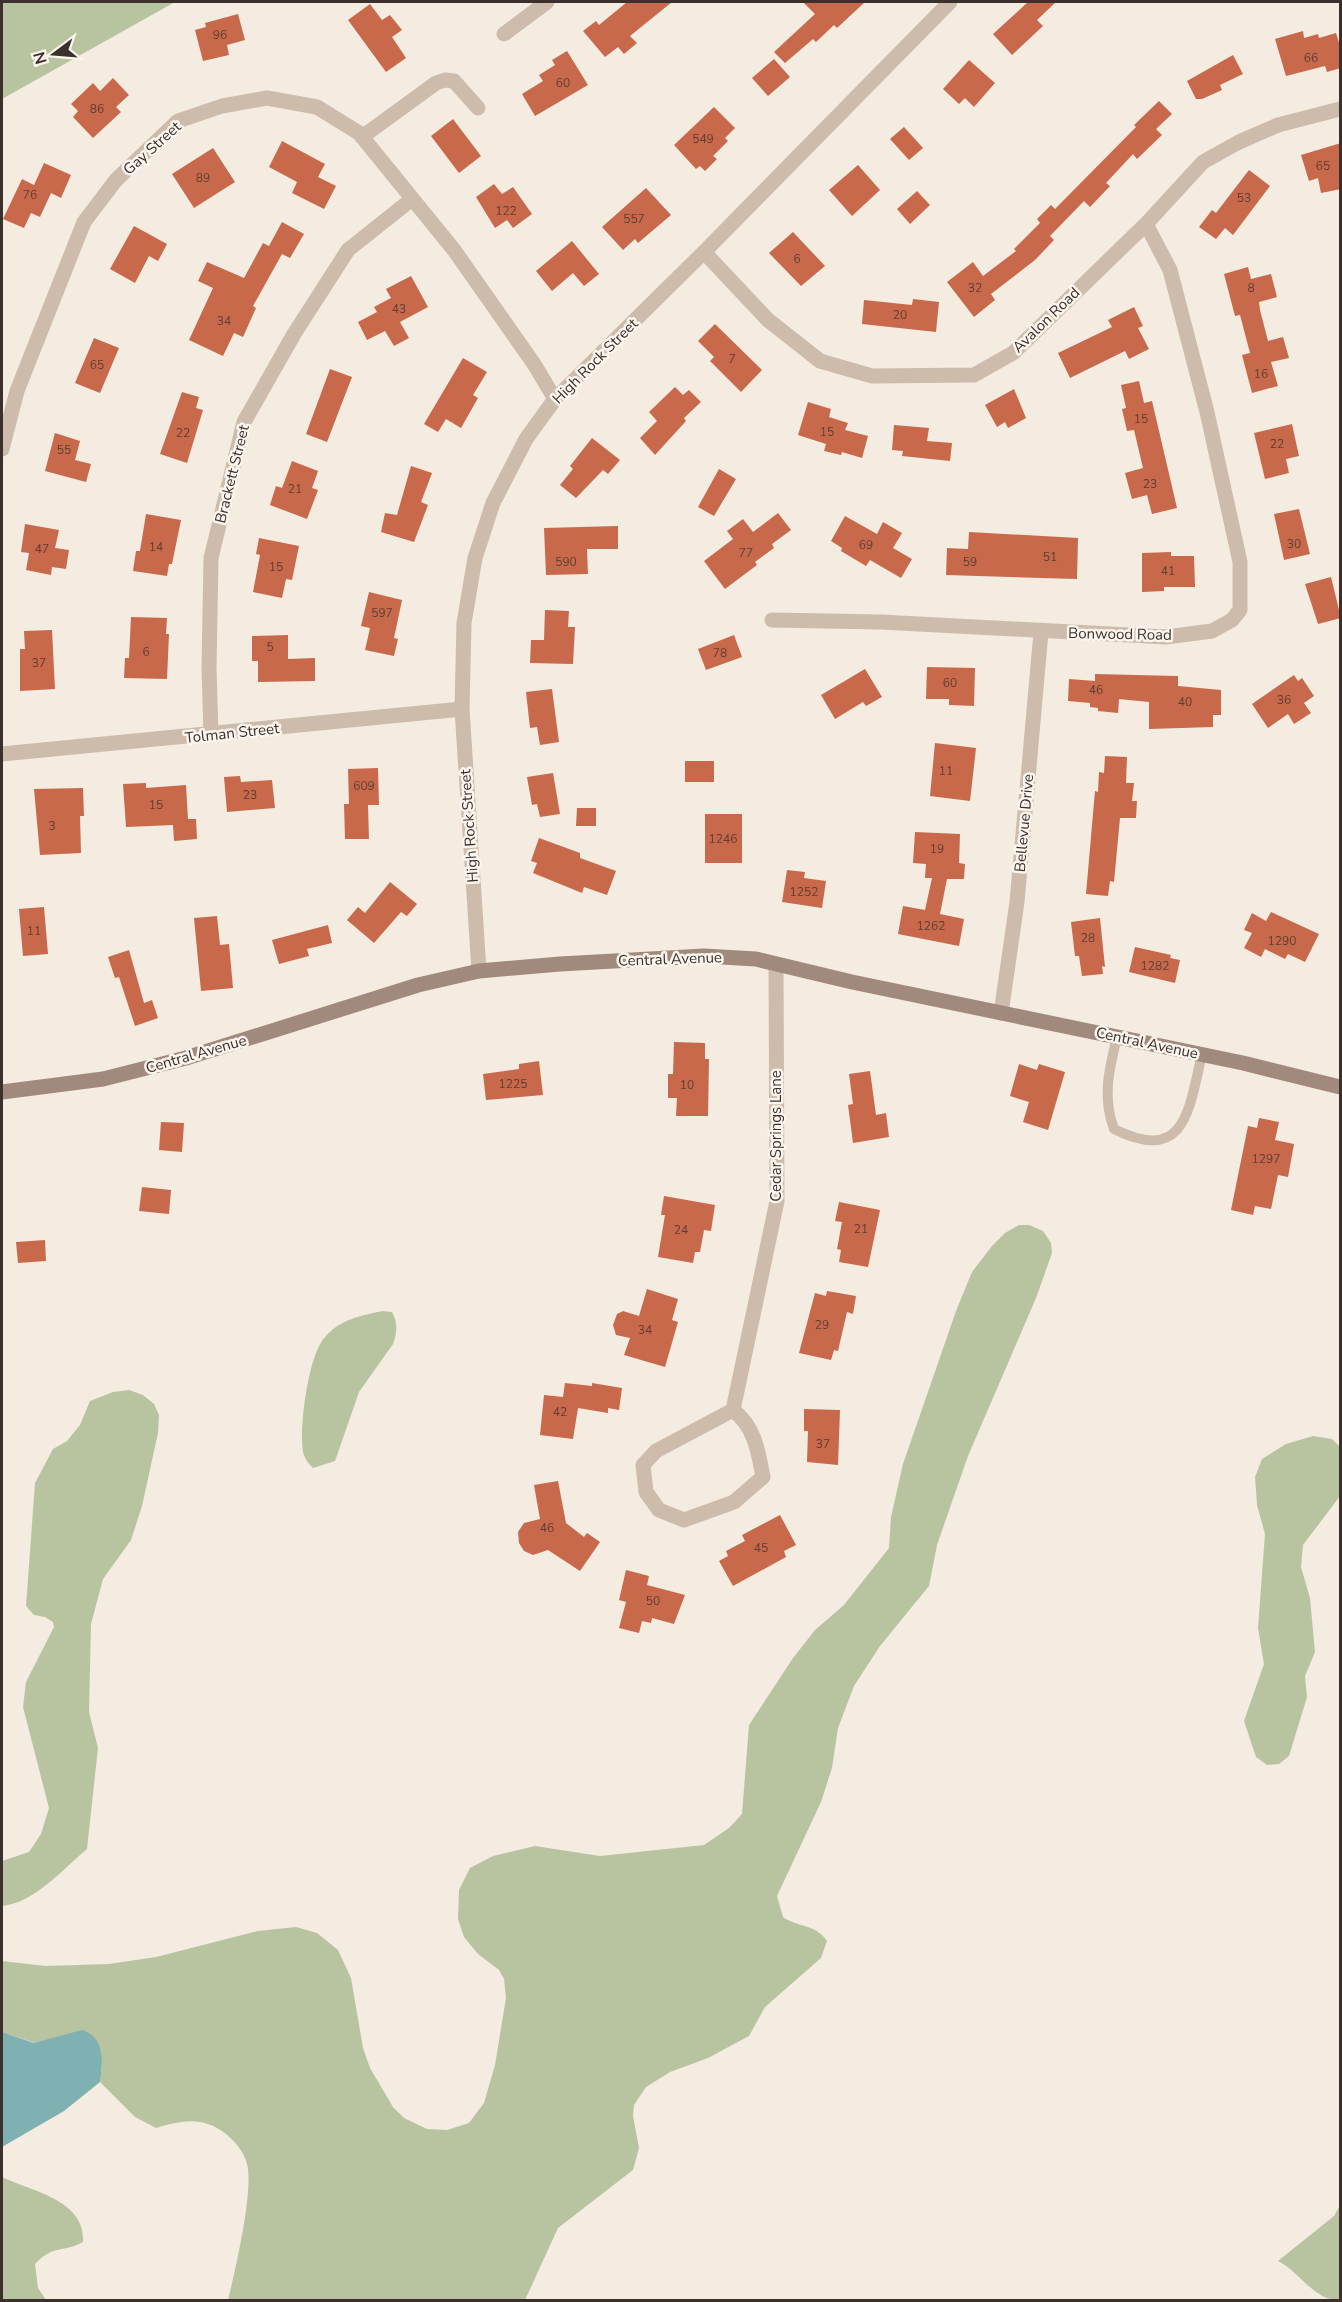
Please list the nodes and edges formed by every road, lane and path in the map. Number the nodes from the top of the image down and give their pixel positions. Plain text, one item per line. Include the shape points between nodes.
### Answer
1 (547, 2) edge
2 (950, 2) edge
3 (504, 34) dead end
4 (478, 108) dead end
5 (1341, 109) edge
6 (362, 137) junction
7 (412, 199) junction
8 (1146, 224) junction
9 (704, 252) junction
10 (555, 399) junction
11 (2, 449) edge
12 (772, 620) dead end
13 (1041, 632) junction
14 (462, 709) junction
15 (211, 735) junction
16 (2, 754) edge
17 (776, 964) junction
18 (479, 971) junction
19 (1000, 1013) junction
20 (1116, 1037) junction
21 (1202, 1054) junction
22 (1341, 1087) edge
23 (2, 1092) edge
24 (733, 1410) junction

1 - 3 street
2 - 9 street, High Rock Street
4 - 6 street via 454,81 446,80 436,83
5 - 8 street, Avalon Road via 1278,125 1203,162
6 - 7 street, Gay Street
6 - 11 street, Gay Street via 350,125 317,107 267,98 222,106 178,121 117,180 84,222 17,391
7 - 10 street, Gay Street via 461,260
7 - 15 street, Brackett Street via 348,250 244,422 211,558
8 - 9 street, Avalon Road via 1013,353 974,375 872,376 820,360 768,320
8 - 13 street, Bonwood Road via 1170,270 1207,412 1240,562 1240,610 1232,620 1212,631 1166,637
9 - 10 street, High Rock Street
10 - 14 street, High Rock Street via 526,439 493,503 475,558 464,623
12 - 13 street, Bonwood Road
13 - 19 street, Bellevue Drive via 1017,902
14 - 15 street, Tolman Street
14 - 18 street, High Rock Street
15 - 16 street, Tolman Street
17 - 18 main road, Central Avenue via 704,956
17 - 19 main road, Central Avenue
17 - 24 street, Cedar Springs Lane via 777,1201
18 - 23 main road, Central Avenue via 418,985 176,1061 103,1079
19 - 20 main road, Central Avenue
20 - 21 main road, Central Avenue
20 - 21 lane via 1106,1083 1107,1110 1114,1130 1136,1140 1155,1143 1175,1133 1187,1115
21 - 22 main road, Central Avenue
24 - 24 street via 656,1451 643,1465 646,1492 659,1510 684,1520 734,1502 763,1477 755,1439 745,1419

